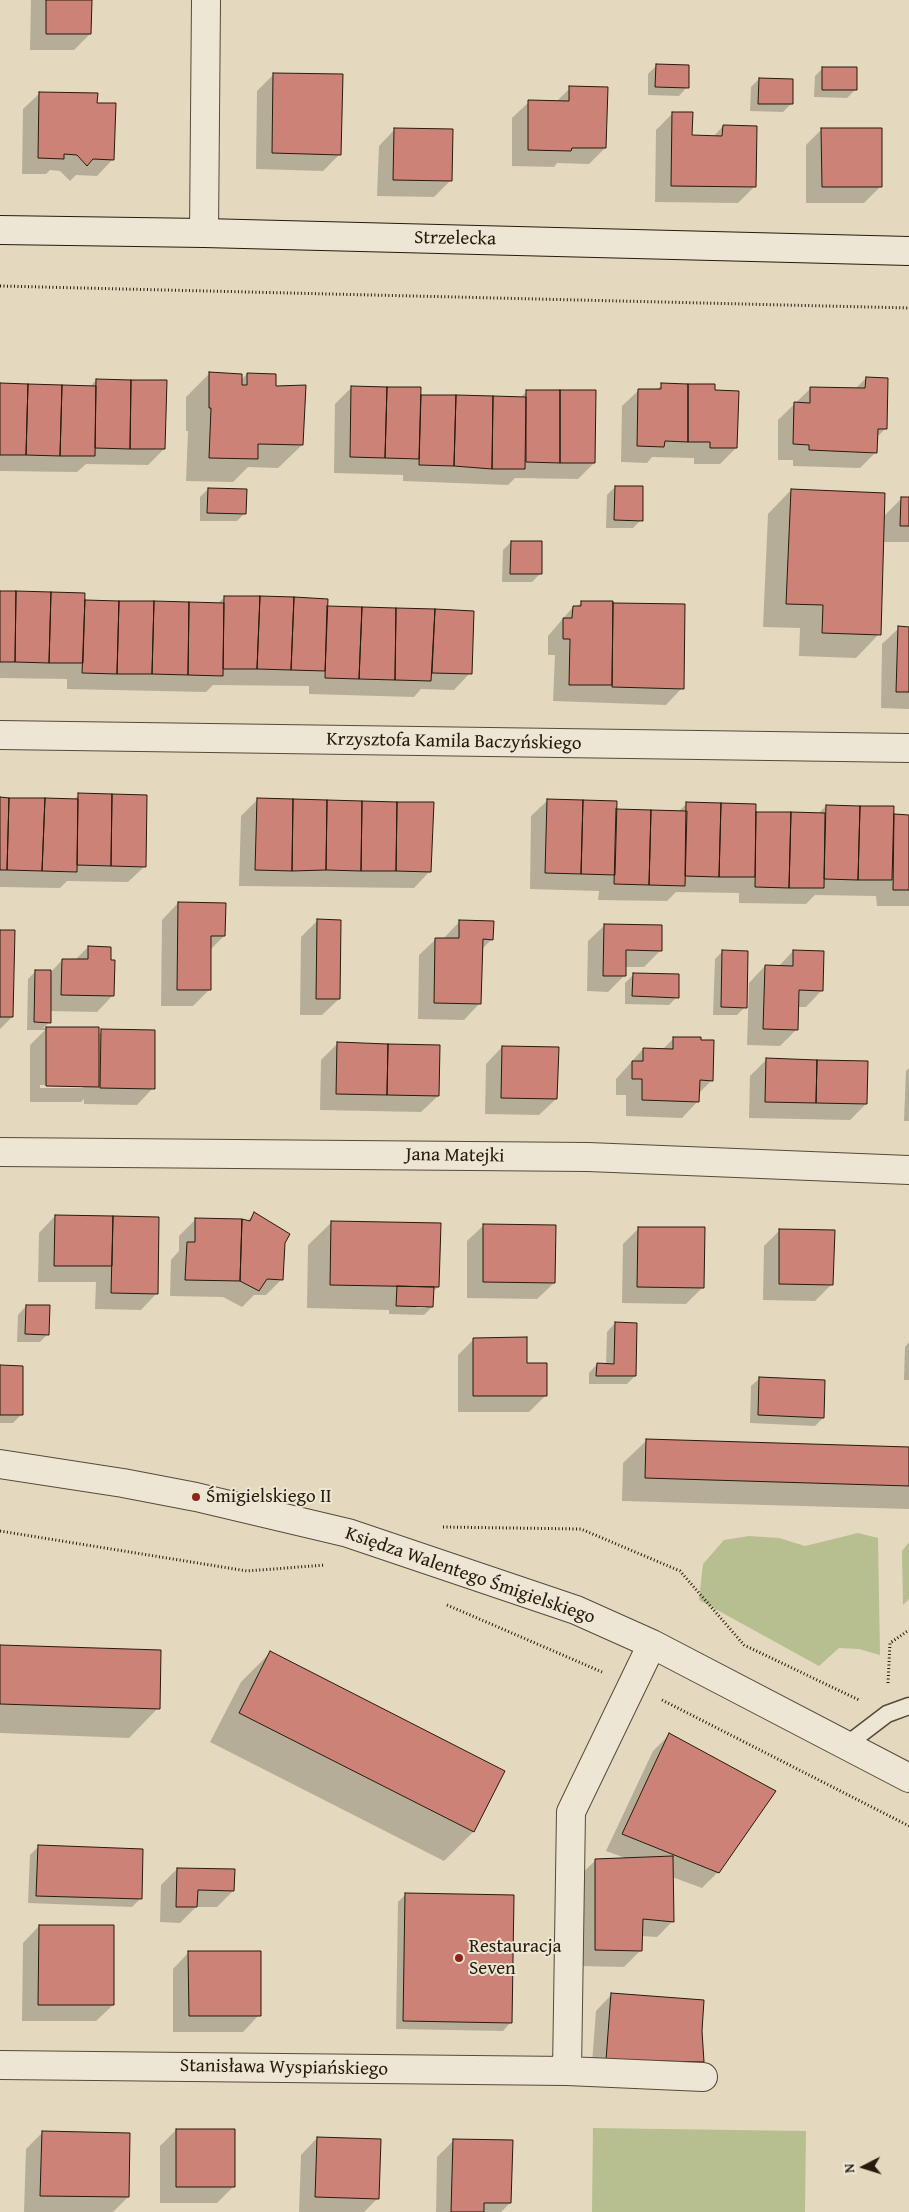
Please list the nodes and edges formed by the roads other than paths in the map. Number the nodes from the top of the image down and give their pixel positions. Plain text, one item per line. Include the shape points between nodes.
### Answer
1 (206, 0) edge
2 (0, 230) edge
3 (204, 233) junction
4 (909, 251) edge
5 (0, 736) edge
6 (909, 748) edge
7 (0, 1152) edge
8 (909, 1170) edge
9 (0, 1464) edge
10 (652, 1644) junction
11 (909, 1706) edge
12 (845, 1746) junction
13 (909, 1778) edge
14 (0, 2065) edge
15 (567, 2071) junction
16 (703, 2077) dead end

1 - 3 street
2 - 3 street, Strzelecka
3 - 4 street, Strzelecka
5 - 6 street, Krzysztofa Kamila Baczyńskiego
7 - 8 street, Jana Matejki via 588,1157
9 - 10 street, Księdza Walentego Śmigielskiego via 196,1497 348,1533 576,1610
10 - 12 street, Księdza Walentego Śmigielskiego
10 - 15 street via 571,1812
11 - 12 lane via 887,1714
12 - 13 street, Księdza Walentego Śmigielskiego
14 - 15 street, Stanisława Wyspiańskiego
15 - 16 street, Stanisława Wyspiańskiego

